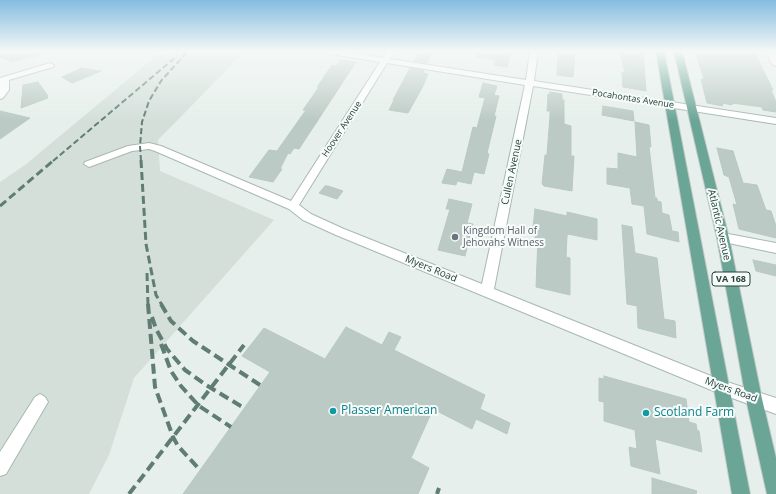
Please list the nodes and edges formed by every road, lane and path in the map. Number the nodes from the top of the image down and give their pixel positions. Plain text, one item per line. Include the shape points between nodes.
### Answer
1 (22, 74) edge
2 (378, 74) edge
3 (476, 74) edge
4 (531, 74) edge
5 (664, 74) edge
6 (683, 74) edge
7 (3, 80) edge
8 (530, 82) junction
9 (0, 96) edge
10 (670, 105) junction
11 (691, 109) junction
12 (776, 121) edge
13 (89, 164) dead end
14 (293, 206) junction
15 (723, 238) junction
16 (776, 248) edge
17 (487, 291) junction
18 (721, 387) junction
19 (754, 399) junction
20 (40, 402) dead end
21 (776, 406) edge
22 (0, 468) edge
23 (741, 494) edge
24 (776, 494) edge

1 - 7 street
2 - 14 street, Hoover Avenue
3 - 8 street, Pocahontas Avenue
4 - 8 street, Cullen Avenue
5 - 10 main road, VA 168
6 - 11 main road, Atlantic Avenue / VA 168
7 - 9 street via 5,90
8 - 10 street, Pocahontas Avenue
8 - 17 street, Cullen Avenue
10 - 11 street, Pocahontas Avenue
10 - 18 main road, VA 168
11 - 12 street, Pocahontas Avenue
11 - 15 main road, Atlantic Avenue / VA 168
13 - 14 street, Myers Road via 119,152 149,146
14 - 17 street, Myers Road via 307,217 340,232
15 - 16 street
15 - 19 main road, Atlantic Avenue / VA 168
17 - 18 street, Myers Road
18 - 19 street, Myers Road
18 - 23 main road, VA 168
19 - 21 street, Myers Road
19 - 24 main road, Atlantic Avenue / VA 168
20 - 22 street

